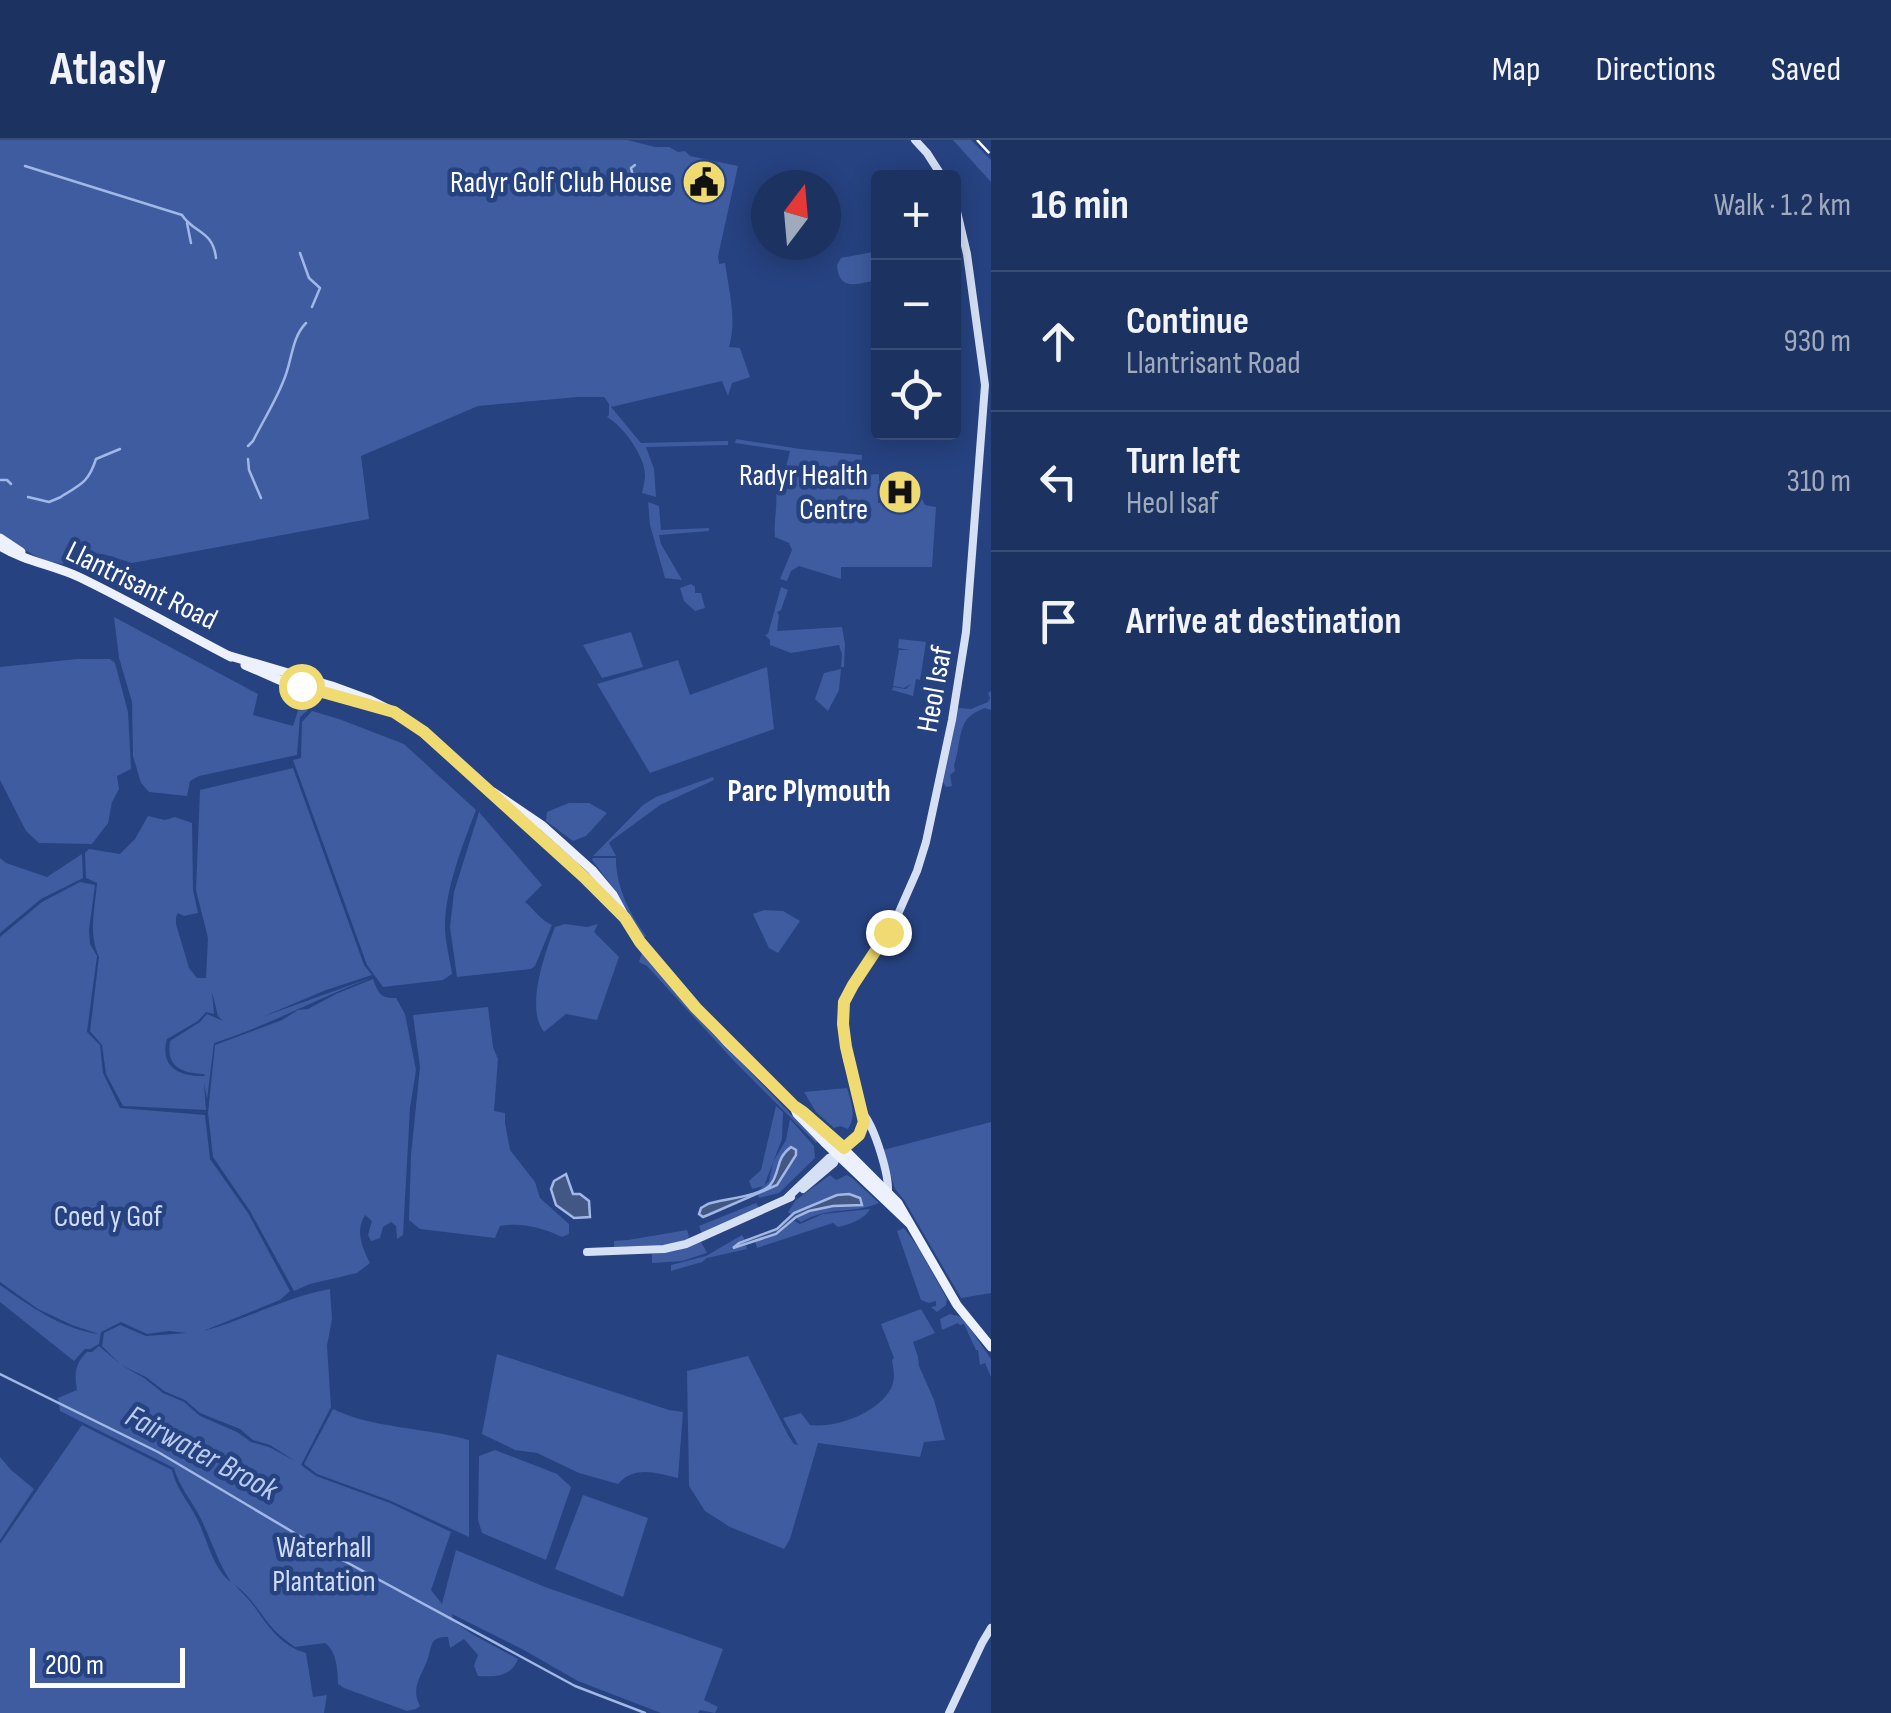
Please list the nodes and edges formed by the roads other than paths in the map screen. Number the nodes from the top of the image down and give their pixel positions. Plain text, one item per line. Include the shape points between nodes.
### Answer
1 (915, 140) edge
2 (938, 170) edge
3 (961, 229) edge
4 (0, 538) edge
5 (0, 546) edge
6 (31, 560) junction
7 (864, 1115) junction
8 (841, 1151) junction
9 (888, 1192) junction
10 (909, 1223) junction
11 (587, 1252) dead end
12 (991, 1348) edge
13 (991, 1628) edge
14 (949, 1713) edge

1 - 2 main road
3 - 7 main road, Heol Isaf via 986,385 966,632 917,871 844,1002 848,1060
4 - 6 main road, Llantrisant Road
5 - 6 main road, Llantrisant Road
6 - 8 main road, Llantrisant Road via 97,586 230,656 370,700 424,732 625,918 696,1008
7 - 8 main road via 861,1132
7 - 9 main road, Heol Isaf
8 - 9 main road, Llantrisant Road
8 - 10 main road, Llantrisant Road
8 - 11 main road via 788,1198 686,1244
9 - 10 main road, Llantrisant Road
10 - 12 main road, Llantrisant Road
13 - 14 main road

